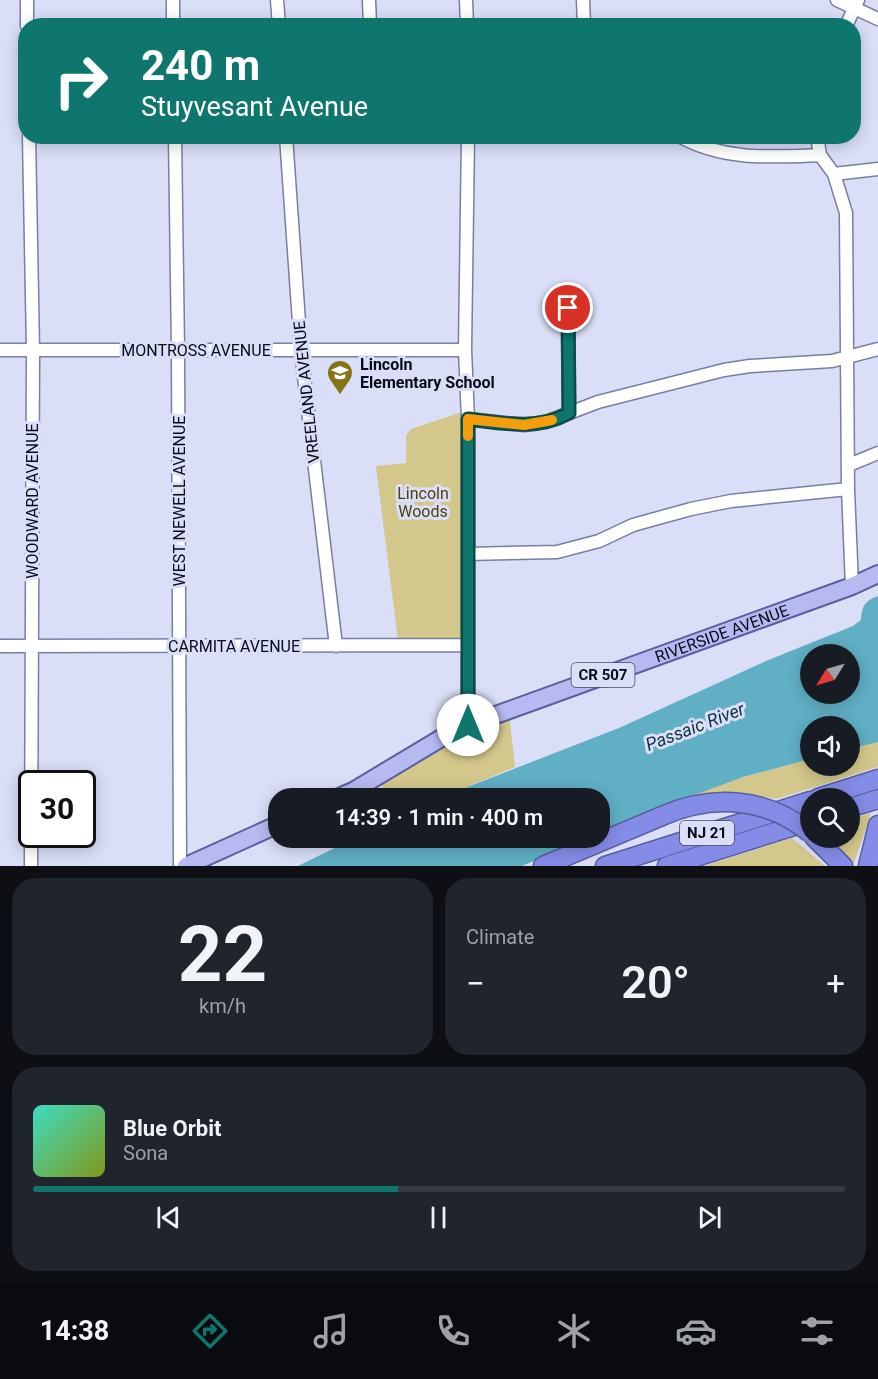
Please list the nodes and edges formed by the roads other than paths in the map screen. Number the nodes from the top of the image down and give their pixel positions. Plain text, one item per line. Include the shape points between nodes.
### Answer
1 (27, 0) edge
2 (173, 0) edge
3 (277, 0) edge
4 (369, 0) edge
5 (466, 0) edge
6 (583, 0) edge
7 (837, 0) edge
8 (856, 4) edge
9 (27, 18) edge
10 (173, 18) edge
11 (278, 18) edge
12 (370, 18) edge
13 (466, 18) edge
14 (584, 18) edge
15 (850, 18) edge
16 (878, 19) edge
17 (29, 144) edge
18 (175, 144) edge
19 (287, 144) edge
20 (468, 144) edge
21 (696, 144) edge
22 (818, 144) edge
23 (820, 155) junction
24 (878, 169) edge
25 (834, 174) junction
26 (568, 308) dead end
27 (878, 349) edge
28 (33, 350) junction
29 (178, 350) junction
30 (465, 350) junction
31 (0, 351) edge
32 (301, 351) junction
33 (847, 355) junction
34 (569, 413) junction
35 (468, 419) junction
36 (878, 453) edge
37 (849, 465) junction
38 (848, 489) junction
39 (468, 554) junction
40 (878, 574) edge
41 (852, 586) junction
42 (468, 645) junction
43 (0, 646) edge
44 (32, 646) junction
45 (179, 646) junction
46 (336, 646) junction
47 (468, 725) junction
48 (878, 779) edge
49 (358, 788) edge
50 (850, 788) edge
51 (878, 799) edge
52 (800, 804) edge
53 (860, 805) edge
54 (800, 824) edge
55 (878, 825) edge
56 (800, 826) edge
57 (268, 829) edge
58 (825, 848) edge
59 (837, 860) edge
60 (31, 866) edge
61 (180, 866) edge
62 (186, 866) edge
63 (543, 866) edge
64 (605, 866) edge
65 (668, 866) edge
66 (868, 866) edge

1 - 9 street
2 - 10 street
3 - 11 street
4 - 12 street
5 - 13 street
6 - 14 street
7 - 8 street
8 - 15 street
8 - 16 street
17 - 28 street, WOODWARD AVENUE
18 - 29 street, WEST NEWELL AVENUE
19 - 32 street, VREELAND AVENUE
20 - 30 street
21 - 23 street via 754,158
22 - 23 street
23 - 25 street
24 - 25 street
25 - 33 street via 846,213
26 - 34 street
27 - 33 street
28 - 29 street, MONTROSS AVENUE
28 - 31 street, MONTROSS AVENUE
28 - 44 street, WOODWARD AVENUE
29 - 32 street, MONTROSS AVENUE
29 - 45 street, WEST NEWELL AVENUE
30 - 32 street, MONTROSS AVENUE
30 - 35 street
32 - 46 street, VREELAND AVENUE
33 - 34 street via 832,361 724,370
33 - 37 street
34 - 35 street via 530,425
35 - 39 street
36 - 37 street
37 - 38 street
38 - 39 street via 691,509 557,552
38 - 41 street
39 - 42 street
40 - 41 main road, RIVERSIDE AVENUE / CR 507
41 - 47 main road, RIVERSIDE AVENUE / CR 507
42 - 46 street, CARMITA AVENUE
42 - 47 street
43 - 44 street, CARMITA AVENUE
44 - 45 street, CARMITA AVENUE
44 - 60 street, WOODWARD AVENUE
45 - 46 street, CARMITA AVENUE
45 - 61 street, WEST NEWELL AVENUE
47 - 49 main road, RIVERSIDE AVENUE / CR 507
48 - 50 highway
51 - 53 highway
52 - 64 highway, NJ 21
54 - 65 highway, NJ 21
55 - 66 highway
56 - 63 highway, bridge via 766,808 721,801 683,808
57 - 62 main road
58 - 59 highway

